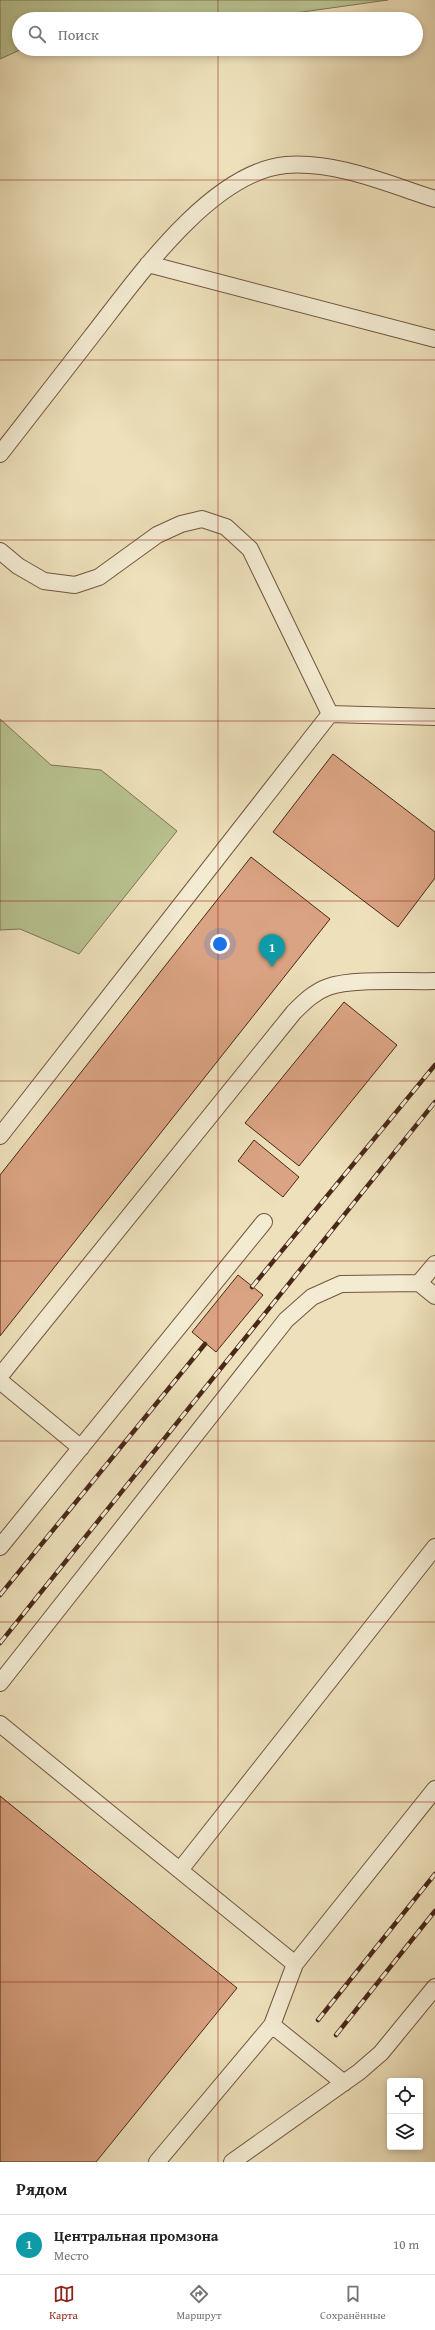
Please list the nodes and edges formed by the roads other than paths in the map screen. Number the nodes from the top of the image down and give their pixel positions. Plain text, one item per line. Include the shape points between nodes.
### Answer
1 (435, 199) edge
2 (148, 264) junction
3 (435, 339) edge
4 (0, 454) edge
5 (0, 551) edge
6 (330, 714) junction
7 (435, 717) edge
8 (435, 981) edge
9 (0, 1136) edge
10 (264, 1222) dead end
11 (435, 1264) edge
12 (419, 1283) junction
13 (435, 1296) edge
14 (0, 1376) edge
15 (0, 1381) edge
16 (81, 1448) junction
17 (0, 1547) edge
18 (435, 1547) edge
19 (0, 1683) edge
20 (0, 1724) edge
21 (435, 1789) edge
22 (180, 1870) junction
23 (295, 1964) junction
24 (435, 1987) edge
25 (272, 2025) junction
26 (344, 2083) junction
27 (157, 2162) edge
28 (232, 2162) edge

1 - 2 lane via 350,173 313,165 285,165 256,172 224,190 196,214
2 - 3 lane
2 - 4 lane
5 - 6 lane via 18,566 44,581 75,585 99,577 158,535 181,524 202,519 226,527 250,549
6 - 7 lane
6 - 9 lane
8 - 14 lane via 343,983 311,996 294,1012
10 - 16 lane
11 - 12 lane
12 - 13 lane
12 - 19 lane via 341,1284 312,1297 286,1320
15 - 16 lane
16 - 17 lane
18 - 22 lane
20 - 22 lane
21 - 23 lane
22 - 23 lane
23 - 25 lane
24 - 26 lane via 381,2053
25 - 26 lane
25 - 27 lane
26 - 28 lane

